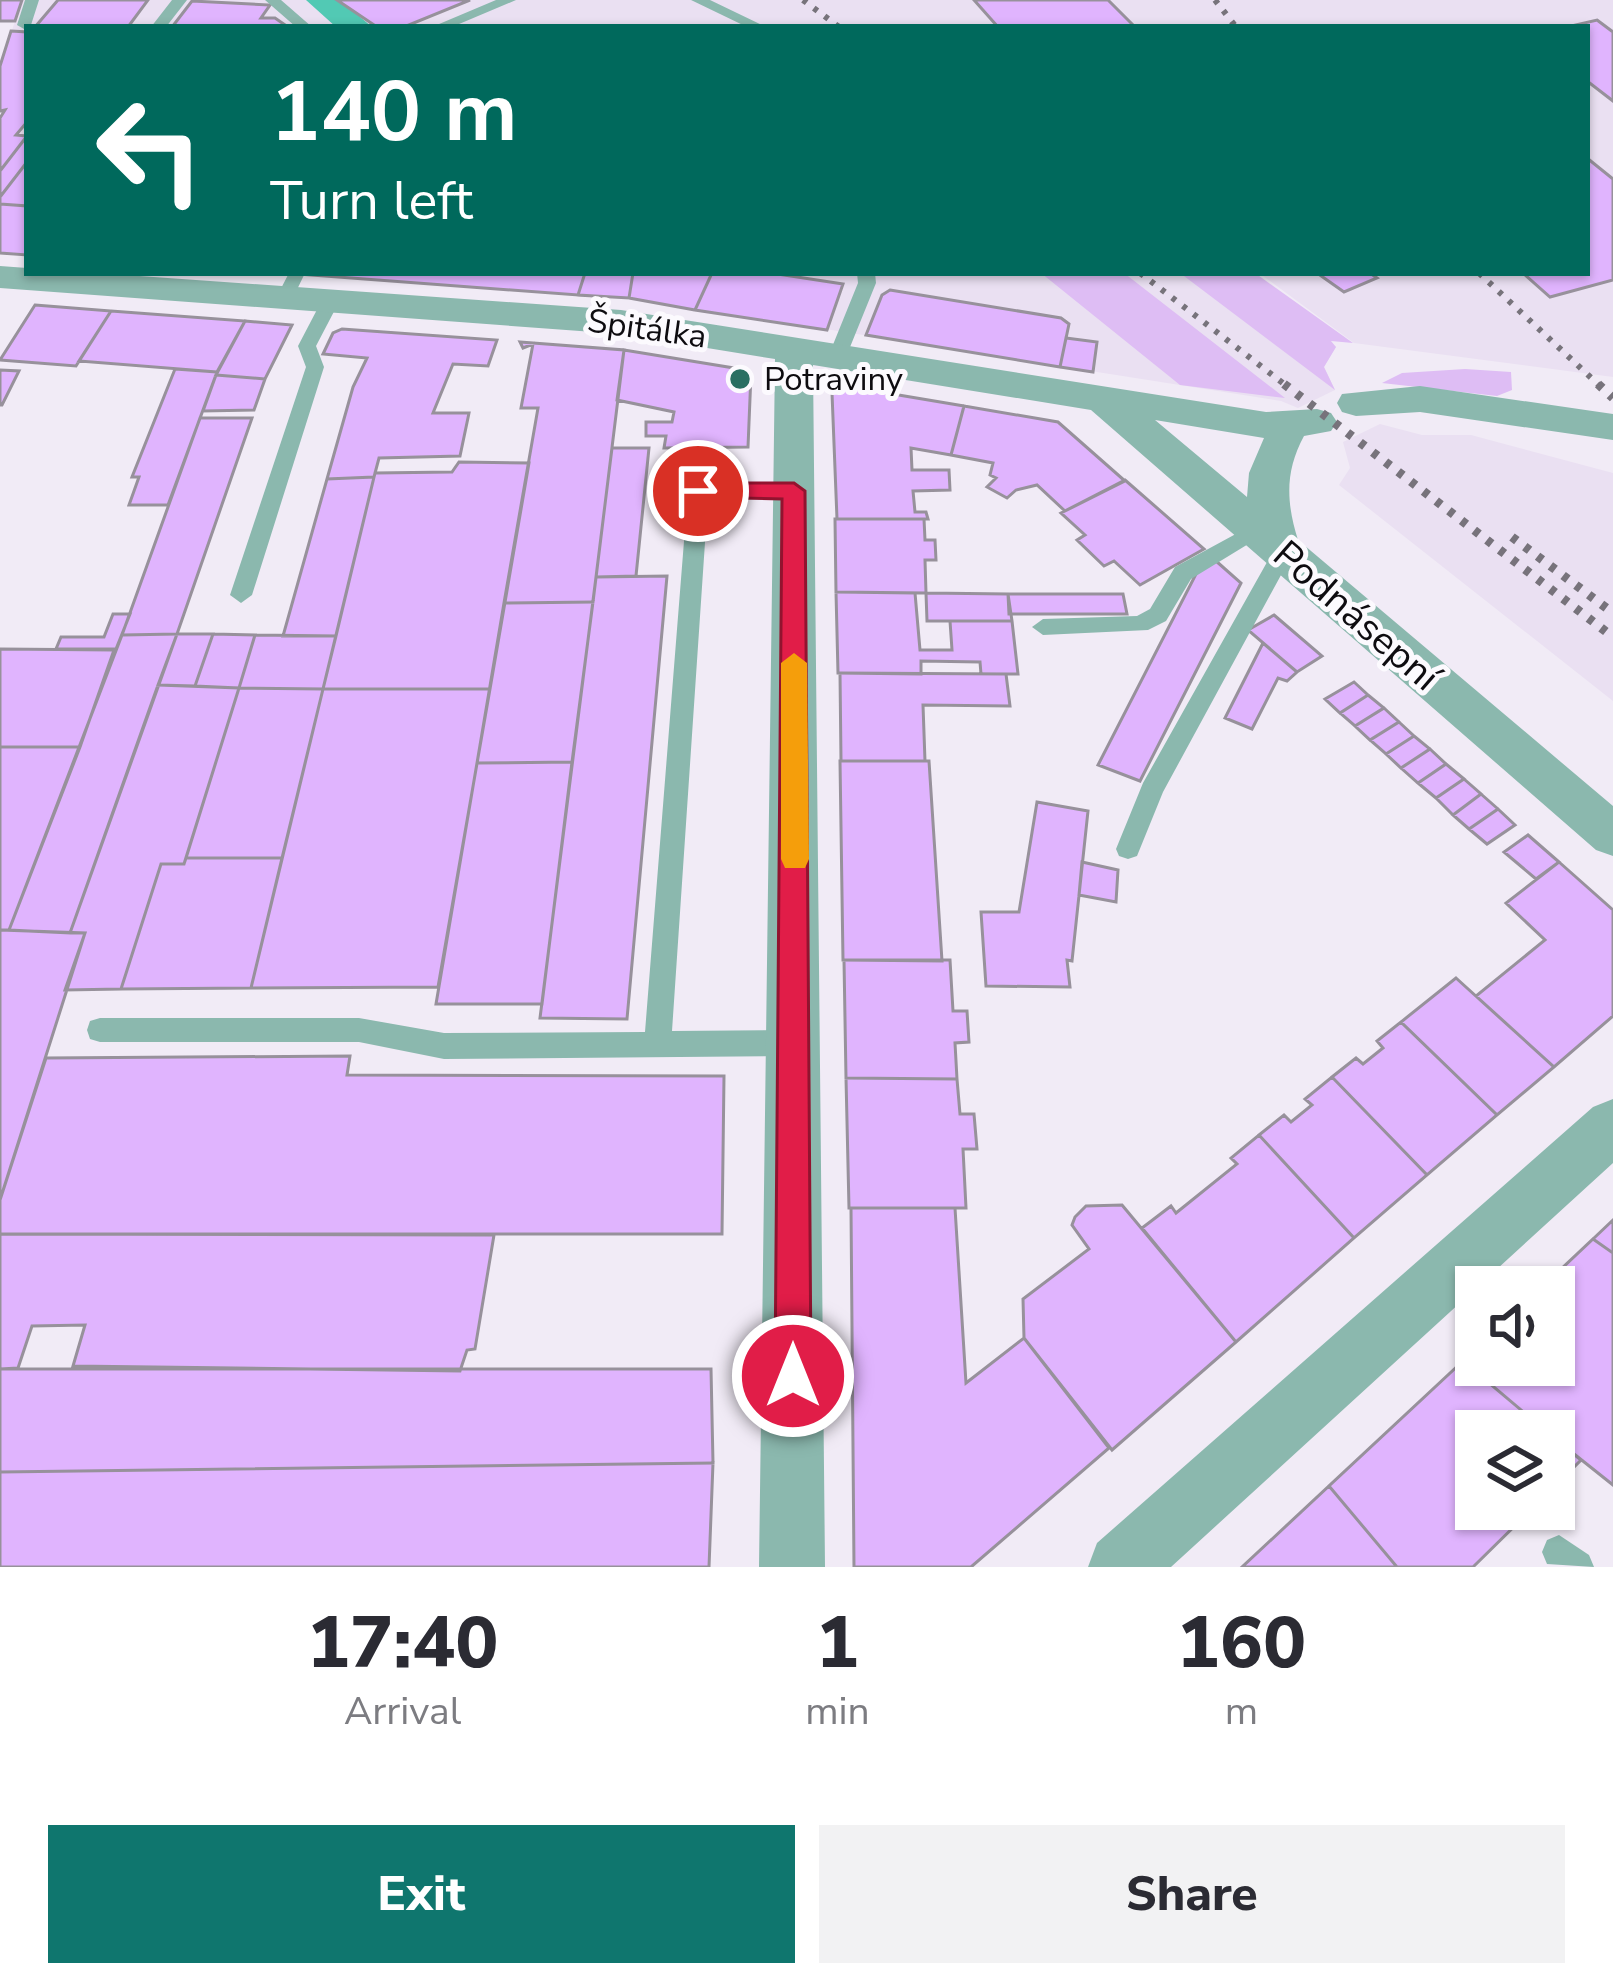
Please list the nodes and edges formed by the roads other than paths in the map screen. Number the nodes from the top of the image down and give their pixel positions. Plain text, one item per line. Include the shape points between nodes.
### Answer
1 (180, 0) edge
2 (272, 0) edge
3 (509, 0) edge
4 (698, 0) edge
5 (160, 24) edge
6 (300, 24) edge
7 (447, 24) edge
8 (752, 24) edge
9 (866, 276) edge
10 (1, 278) edge
11 (141, 280) edge
12 (291, 286) edge
13 (330, 302) junction
14 (816, 354) junction
15 (1099, 399) junction
16 (1356, 404) dead end
17 (1613, 427) edge
18 (794, 491) junction
19 (1269, 542) junction
20 (241, 595) dead end
21 (1043, 626) dead end
22 (1613, 836) edge
23 (1128, 849) dead end
24 (100, 1030) dead end
25 (796, 1042) junction
26 (658, 1043) junction
27 (1613, 1126) edge
28 (792, 1567) edge
29 (1121, 1567) edge

1 - 5 lane
2 - 6 lane
3 - 7 lane
4 - 8 lane
9 - 14 lane
10 - 11 street, Špitálka
11 - 12 street, Špitálka
12 - 13 street, Špitálka
13 - 14 street, Špitálka via 621,322
13 - 20 lane via 307,346 315,367
14 - 15 street, Špitálka
14 - 18 street
15 - 19 street, Podnásepní
15 - 19 street, Špitálka via 1303,424 1275,451 1263,499
16 - 17 street via 1420,399
18 - 25 street
18 - 26 lane via 698,491
19 - 21 lane via 1183,573 1158,615 1140,624
19 - 22 street, Podnásepní
19 - 23 lane
24 - 26 lane via 359,1030 445,1046
25 - 26 lane
25 - 28 street
27 - 29 street

